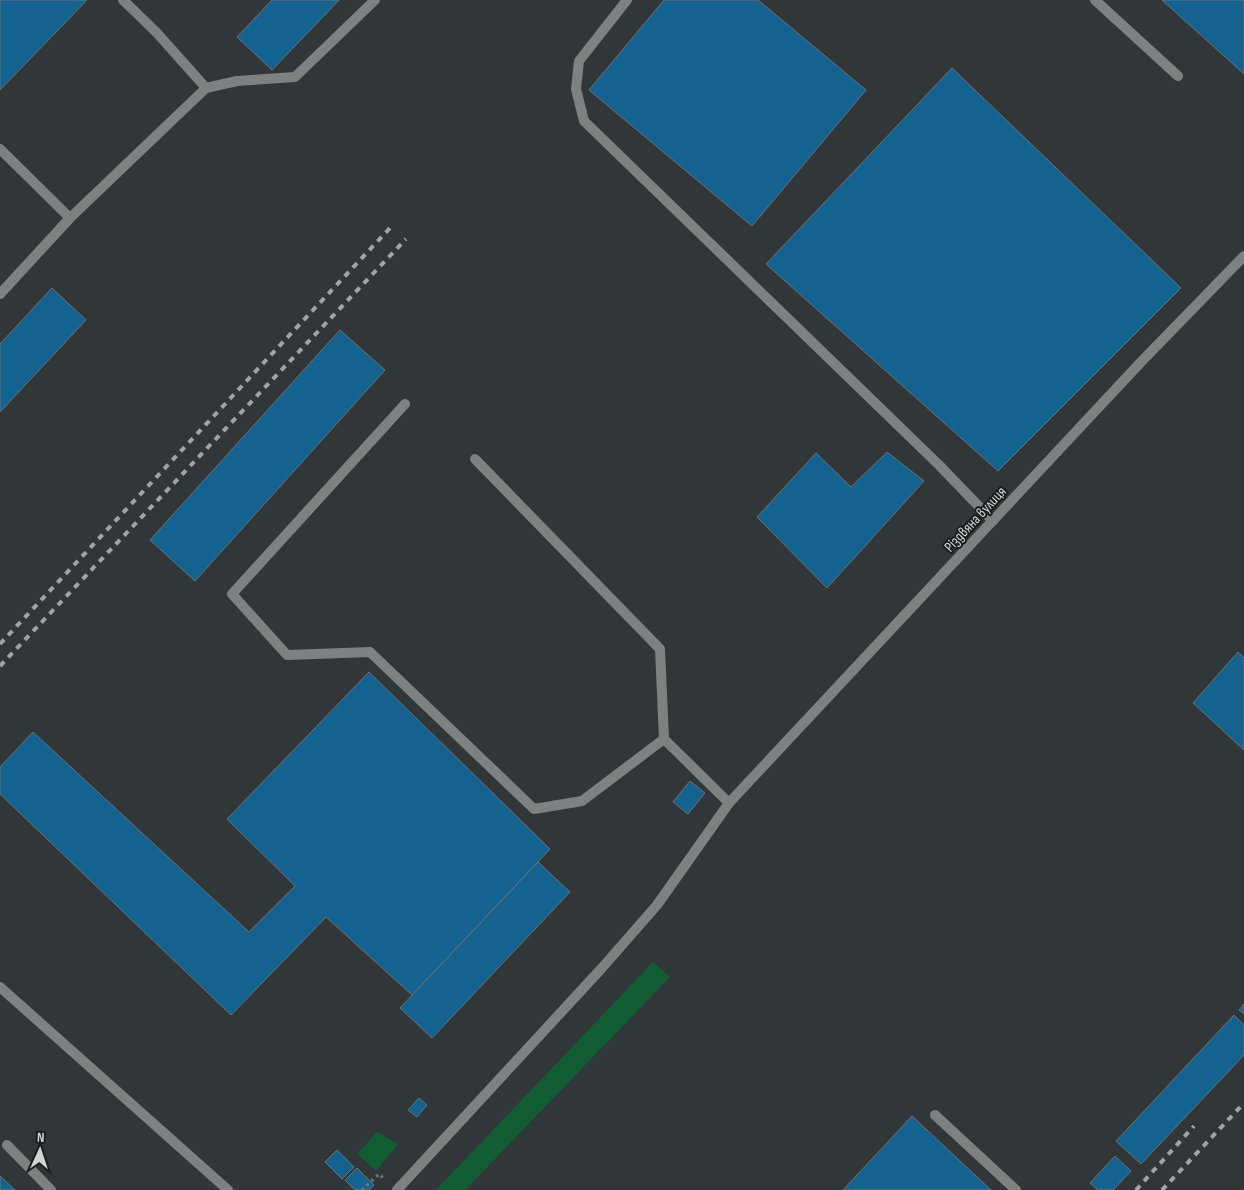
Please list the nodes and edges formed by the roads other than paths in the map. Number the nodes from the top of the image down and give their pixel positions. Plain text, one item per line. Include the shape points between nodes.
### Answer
1 (123, 0) edge
2 (374, 0) edge
3 (627, 0) edge
4 (1095, 0) edge
5 (1178, 76) dead end
6 (206, 88) junction
7 (0, 149) edge
8 (70, 218) junction
9 (1244, 256) edge
10 (0, 294) edge
11 (405, 404) dead end
12 (475, 459) dead end
13 (993, 521) junction
14 (664, 739) junction
15 (729, 803) junction
16 (0, 987) edge
17 (935, 1115) dead end
18 (7, 1145) dead end
19 (393, 1187) edge
20 (51, 1190) edge
21 (228, 1190) edge
22 (1016, 1190) edge

1 - 6 street
2 - 6 street via 295,77 237,81
3 - 13 street via 579,61 576,89 584,121
4 - 5 street
6 - 8 street
7 - 8 street
8 - 10 street
9 - 13 street, Різдвяна вулиця
11 - 14 street via 232,594 287,655 370,652 534,809 582,801
12 - 14 street via 660,649
13 - 15 street, Різдвяна вулиця
14 - 15 street
15 - 19 street, Різдвяна вулиця via 657,905 589,982
16 - 21 street
17 - 22 street
18 - 20 street

